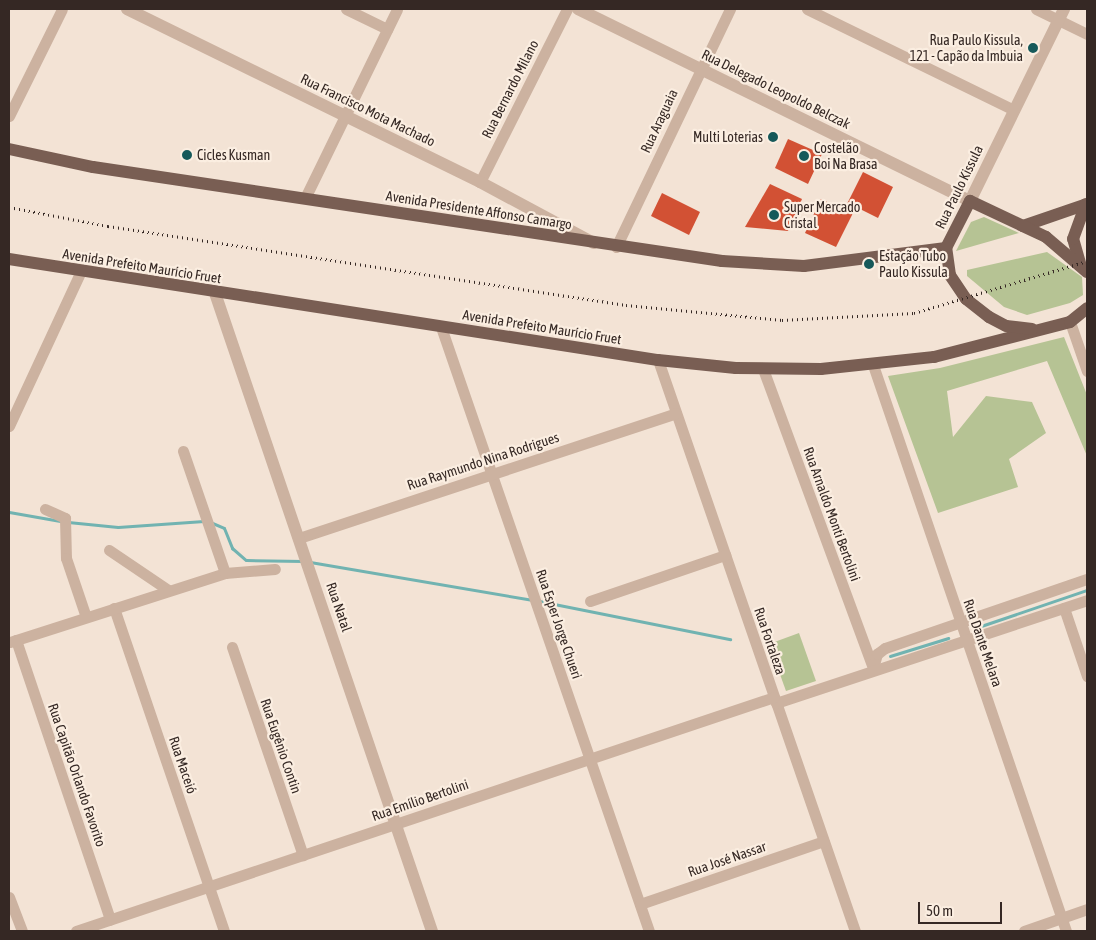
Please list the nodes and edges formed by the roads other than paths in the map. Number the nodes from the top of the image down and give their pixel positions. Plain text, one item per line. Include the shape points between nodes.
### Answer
1 (62, 9) edge
2 (127, 9) edge
3 (346, 9) edge
4 (397, 9) edge
5 (567, 9) edge
6 (578, 9) edge
7 (730, 9) edge
8 (807, 9) edge
9 (1036, 9) edge
10 (1061, 14) edge
11 (387, 29) junction
12 (1087, 34) edge
13 (700, 68) junction
14 (1014, 110) junction
15 (9, 116) edge
16 (345, 116) junction
17 (9, 149) edge
18 (480, 182) junction
19 (304, 198) junction
20 (970, 201) junction
21 (1087, 204) edge
22 (1023, 226) junction
23 (594, 243) junction
24 (616, 247) junction
25 (946, 248) junction
26 (9, 259) edge
27 (1083, 268) edge
28 (80, 272) junction
29 (215, 293) junction
30 (1087, 308) edge
31 (1070, 322) junction
32 (441, 327) junction
33 (1048, 328) junction
34 (658, 360) junction
35 (872, 365) junction
36 (763, 369) junction
37 (1087, 371) edge
38 (676, 413) junction
39 (9, 426) edge
40 (183, 450) dead end
41 (492, 474) junction
42 (45, 509) dead end
43 (301, 544) junction
44 (109, 550) dead end
45 (725, 555) junction
46 (275, 569) dead end
47 (225, 573) junction
48 (1087, 579) edge
49 (168, 590) junction
50 (1087, 600) edge
51 (590, 601) dead end
52 (114, 608) junction
53 (1064, 608) junction
54 (86, 617) junction
55 (960, 622) junction
56 (12, 641) edge
57 (967, 641) junction
58 (232, 647) dead end
59 (872, 668) junction
60 (1087, 676) edge
61 (775, 700) junction
62 (590, 759) junction
63 (397, 824) junction
64 (824, 842) junction
65 (303, 855) junction
66 (209, 887) junction
67 (9, 897) edge
68 (640, 904) junction
69 (1087, 909) edge
70 (1062, 918) junction
71 (110, 920) junction
72 (22, 931) edge
73 (76, 931) edge
74 (224, 931) edge
75 (432, 931) edge
76 (649, 931) edge
77 (855, 931) edge
78 (1024, 931) edge
79 (1066, 931) edge

1 - 15 street
2 - 16 street, Rua Francisco Mota Machado
3 - 11 street
4 - 11 street
5 - 18 street, Rua Bernardo Milano
6 - 13 street, Rua Delegado Leopoldo Belczak
7 - 13 street, Rua Araguaia
8 - 14 street
9 - 10 street
10 - 12 street
10 - 14 street, Rua Paulo Kissula
11 - 16 street
13 - 20 street, Rua Delegado Leopoldo Belczak
13 - 24 street, Rua Araguaia
14 - 20 street, Rua Paulo Kissula
16 - 18 street, Rua Francisco Mota Machado
16 - 19 street
17 - 19 main road, Avenida Presidente Affonso Camargo via 93,167
18 - 23 street, Rua Francisco Mota Machado
19 - 23 main road, Avenida Presidente Affonso Camargo
20 - 22 main road, Rua Delegado Leopoldo Belczak
20 - 25 main road, Rua Paulo Kissula
21 - 22 main road
21 - 27 main road via 1073,239
22 - 27 main road, Rua Delegado Leopoldo Belczak via 1046,236
23 - 24 main road, Avenida Presidente Affonso Camargo
24 - 25 main road, Avenida Presidente Affonso Camargo via 793,266
25 - 33 main road, Rua Paulo Kissula via 950,275 973,304 1006,326
26 - 28 main road, Avenida Prefeito Maurício Fruet
28 - 29 main road, Avenida Prefeito Maurício Fruet
28 - 39 street
29 - 32 main road, Avenida Prefeito Maurício Fruet
29 - 43 street, Rua Natal
30 - 31 main road
31 - 33 main road, Avenida Prefeito Maurício Fruet
31 - 37 street
32 - 34 main road, Avenida Prefeito Maurício Fruet
32 - 41 street, Rua Esper Jorge Chueri
33 - 35 main road, Avenida Prefeito Maurício Fruet via 968,350
34 - 36 main road, Avenida Prefeito Maurício Fruet
34 - 38 street, Rua Fortaleza
35 - 36 main road, Avenida Prefeito Maurício Fruet
35 - 55 street, Rua Dante Melara
36 - 59 street, Rua Arnaldo Monti Bertolini
38 - 41 street, Rua Raymundo Nina Rodrigues
38 - 45 street, Rua Fortaleza
40 - 47 street
41 - 43 street, Rua Raymundo Nina Rodrigues
41 - 62 street, Rua Esper Jorge Chueri
42 - 54 street via 65,524 66,558
43 - 63 street, Rua Natal
44 - 49 street
45 - 51 street
45 - 61 street, Rua Fortaleza
46 - 47 street
47 - 49 street
48 - 55 street
49 - 52 street
50 - 53 street, Rua Emílio Bertolini
52 - 54 street
52 - 66 street, Rua Maceió
53 - 57 street, Rua Emílio Bertolini
53 - 60 street
54 - 56 street
55 - 57 street, Rua Dante Melara
55 - 59 street via 885,648 877,654
56 - 71 street, Rua Capitão Orlando Favorito
57 - 59 street, Rua Emílio Bertolini via 891,666
57 - 70 street, Rua Dante Melara
58 - 65 street, Rua Eugênio Contin
59 - 61 street, Rua Emílio Bertolini
61 - 62 street, Rua Emílio Bertolini
61 - 64 street, Rua Fortaleza
62 - 63 street, Rua Emílio Bertolini
62 - 68 street, Rua Esper Jorge Chueri
63 - 65 street, Rua Emílio Bertolini
63 - 75 street, Rua Natal
64 - 68 street, Rua José Nassar
64 - 77 street, Rua Fortaleza
65 - 66 street, Rua Emílio Bertolini
66 - 71 street, Rua Emílio Bertolini
66 - 74 street, Rua Maceió
67 - 72 street
68 - 76 street, Rua Esper Jorge Chueri
69 - 70 street
70 - 78 street
70 - 79 street, Rua Dante Melara
71 - 73 street, Rua Emílio Bertolini

